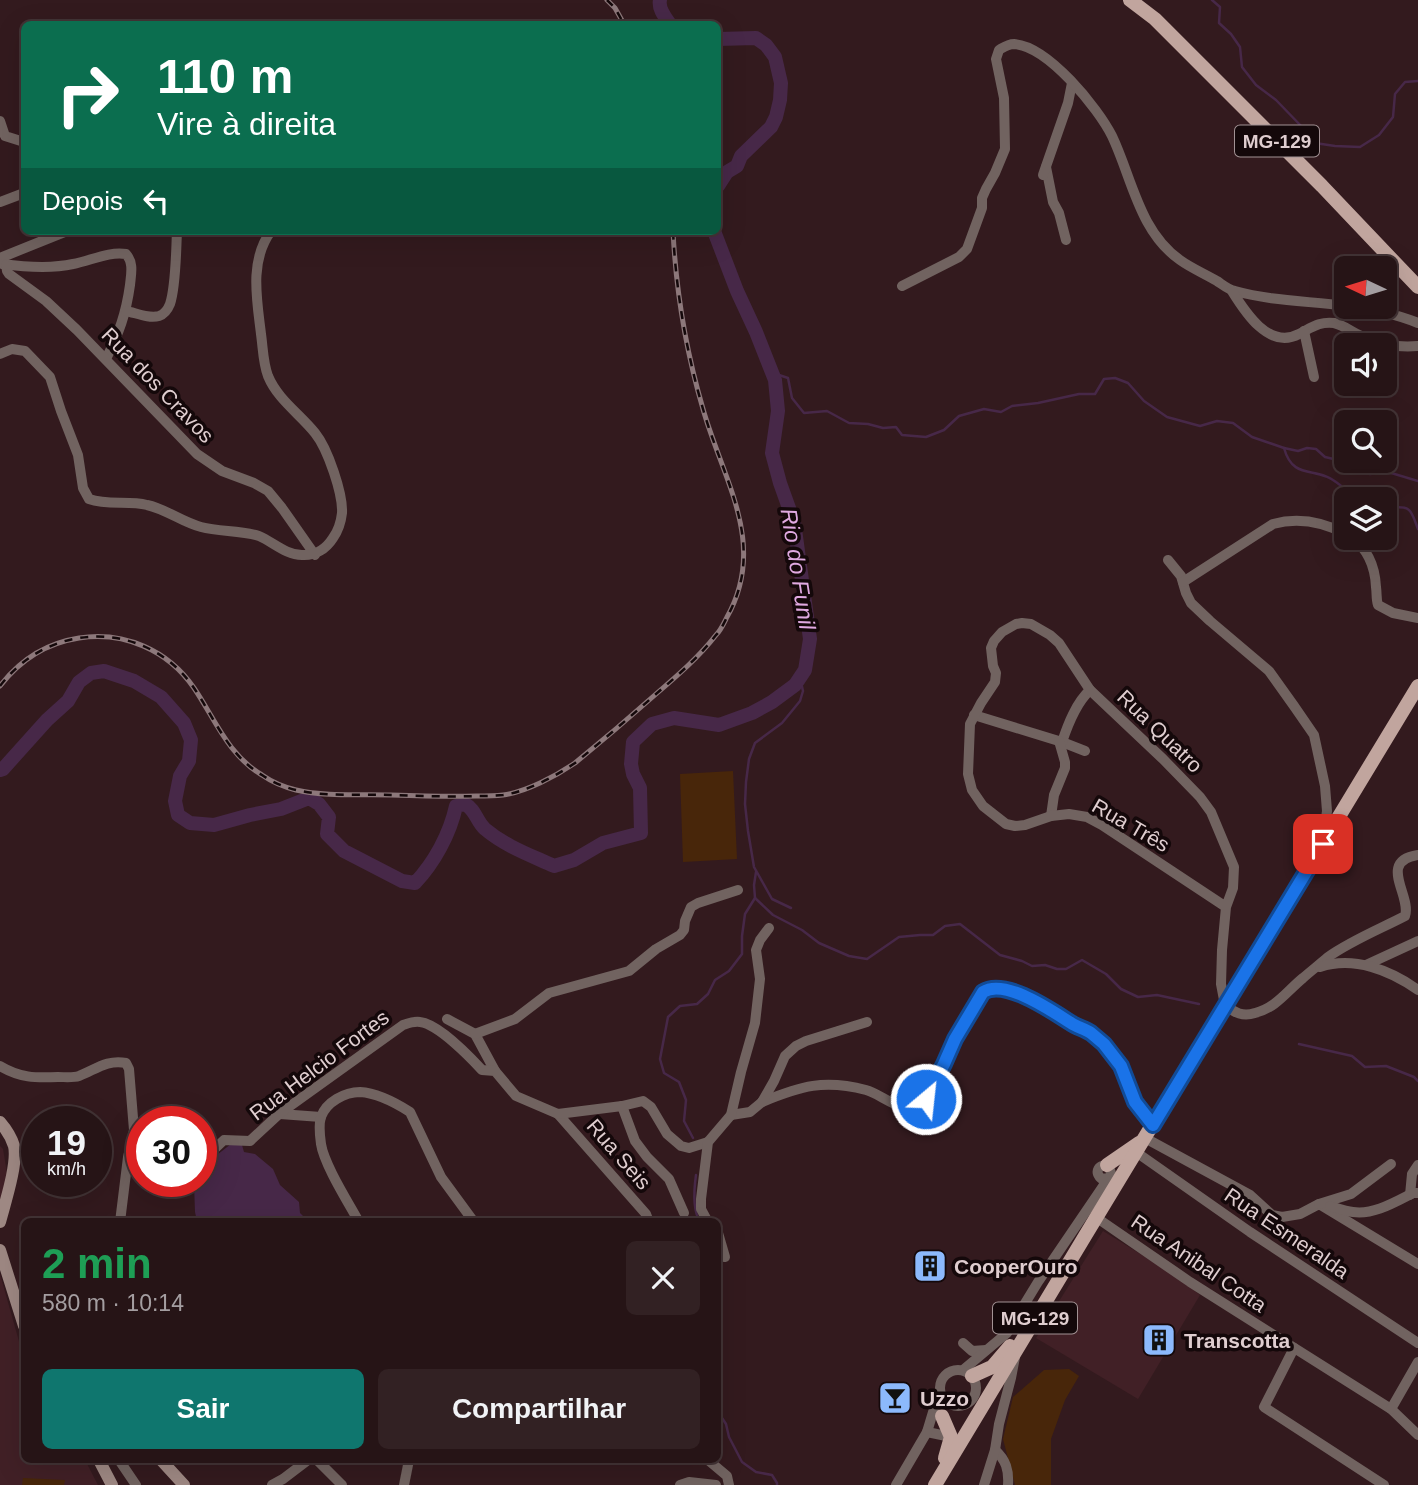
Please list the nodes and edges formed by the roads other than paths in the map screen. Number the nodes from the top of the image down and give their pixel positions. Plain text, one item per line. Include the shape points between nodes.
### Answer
1 (1130, 0) edge
2 (1072, 83) junction
3 (0, 121) edge
4 (21, 141) edge
5 (21, 194) edge
6 (1, 200) edge
7 (59, 235) edge
8 (177, 235) edge
9 (269, 235) edge
10 (1066, 240) dead end
11 (2, 262) edge
12 (902, 286) dead end
13 (1418, 287) edge
14 (1232, 291) junction
15 (1334, 305) edge
16 (127, 311) junction
17 (1397, 316) edge
18 (1418, 323) edge
19 (1304, 331) junction
20 (1418, 346) edge
21 (0, 354) edge
22 (106, 359) junction
23 (1314, 377) dead end
24 (1334, 528) edge
25 (1364, 550) edge
26 (315, 555) junction
27 (1168, 560) dead end
28 (1183, 582) junction
29 (1418, 618) edge
30 (1418, 685) edge
31 (1090, 690) junction
32 (974, 715) junction
33 (1061, 741) junction
34 (1085, 751) dead end
35 (1051, 816) junction
36 (1323, 844) junction
37 (1418, 855) edge
38 (738, 890) dead end
39 (1226, 907) junction
40 (769, 928) dead end
41 (1418, 941) edge
42 (1366, 966) junction
43 (1313, 970) junction
44 (1418, 990) edge
45 (1225, 1005) junction
46 (447, 1018) dead end
47 (867, 1022) dead end
48 (475, 1034) junction
49 (0, 1066) edge
50 (495, 1071) junction
51 (762, 1101) junction
52 (134, 1106) edge
53 (622, 1106) junction
54 (279, 1114) junction
55 (558, 1114) junction
56 (731, 1115) junction
57 (321, 1117) junction
58 (0, 1122) edge
59 (1144, 1139) junction
60 (708, 1142) junction
61 (217, 1147) edge
62 (1391, 1164) dead end
63 (1418, 1165) edge
64 (126, 1173) edge
65 (1105, 1174) joint
66 (1414, 1194) edge
67 (1319, 1203) junction
68 (684, 1213) dead end
69 (120, 1218) edge
70 (357, 1218) edge
71 (471, 1218) edge
72 (648, 1218) edge
73 (706, 1218) edge
74 (1097, 1218) junction
75 (0, 1222) edge
76 (721, 1243) edge
77 (0, 1250) edge
78 (725, 1257) dead end
79 (1418, 1264) edge
80 (1042, 1306) junction
81 (21, 1316) edge
82 (963, 1343) dead end
83 (1418, 1343) edge
84 (1294, 1348) junction
85 (1016, 1349) junction
86 (987, 1350) junction
87 (999, 1359) junction
88 (1418, 1362) edge
89 (972, 1373) junction
90 (940, 1389) junction
91 (985, 1402) junction
92 (954, 1405) junction
93 (1391, 1409) junction
94 (942, 1416) junction
95 (927, 1432) junction
96 (1418, 1435) edge
97 (951, 1437) junction
98 (995, 1450) junction
99 (101, 1463) edge
100 (120, 1463) edge
101 (164, 1463) edge
102 (304, 1463) edge
103 (320, 1463) edge
104 (408, 1463) edge
105 (712, 1463) edge
106 (112, 1485) edge
107 (136, 1485) edge
108 (184, 1485) edge
109 (272, 1485) edge
110 (342, 1485) edge
111 (404, 1485) edge
112 (680, 1485) edge
113 (716, 1485) edge
114 (729, 1485) edge
115 (896, 1485) edge
116 (934, 1485) edge
117 (984, 1485) edge
118 (1008, 1485) edge
119 (1384, 1485) edge

1 - 13 main road, MG-129 via 1155,19
2 - 10 street via 1044,171
2 - 12 street via 1048,60 1025,47 1013,44 999,50 996,59 1006,144 982,198 967,250
2 - 14 street via 1113,138 1159,240 1181,261
3 - 4 street via 5,136
5 - 6 street
7 - 11 street
8 - 16 street via 166,312 156,317
9 - 26 street via 256,279 265,365 276,390 323,444 342,504 338,530
11 - 16 street via 61,266 127,254 131,270
11 - 22 street, Rua dos Cravos via 9,274 46,301
14 - 15 street
14 - 19 street via 1265,331 1285,338
16 - 22 street
17 - 18 street
19 - 20 street via 1316,324 1334,323 1379,343
19 - 23 street
21 - 26 street via 25,351 46,372 78,455 89,499 147,505 201,527 255,535 297,555
22 - 26 street, Rua dos Cravos via 197,454 222,471 268,491
24 - 28 street via 1311,522 1273,524
25 - 29 street via 1375,575 1378,605
27 - 28 street
28 - 36 street via 1191,603 1269,671 1314,735 1325,786
30 - 36 main road, MG-129
31 - 32 street, Rua Quatro via 1059,643 1037,627 1022,623 994,641 995,682
31 - 33 street
31 - 39 street, Rua Quatro via 1211,812 1234,867
32 - 33 street
32 - 35 street, Rua Três via 968,775 976,798 1006,824 1025,825
33 - 34 street
33 - 35 street via 1065,768
35 - 39 street, Rua Três via 1078,815 1102,825
36 - 45 main road, MG-129
37 - 43 street via 1405,858 1398,871 1405,916 1342,948
38 - 48 street via 691,907 680,935 629,971 549,992 515,1018
39 - 45 street, Rua Quatro via 1221,984
40 - 56 street via 756,950 760,979 755,1023
41 - 42 street
42 - 43 street via 1333,964
42 - 44 street
43 - 45 street via 1271,1007 1241,1015
45 - 59 main road, MG-129
46 - 48 street
47 - 51 street via 792,1049
48 - 50 street
49 - 52 street via 39,1078 77,1077 104,1064 125,1063
50 - 54 street, Rua Helcio Fortes via 482,1070 428,1025 411,1022
50 - 55 street, Rua Helcio Fortes via 516,1096
51 - 56 street via 750,1112
51 - 59 street via 805,1086 831,1085 874,1092 900,1105 919,1105 983,992 993,988 1023,996 1099,1038 1121,1066
53 - 55 street
53 - 60 street via 643,1101 681,1146
53 - 68 street via 635,1142 669,1179
54 - 57 street
54 - 61 street, Rua Helcio Fortes via 250,1141 224,1140
55 - 72 street, Rua Seis
56 - 60 street
57 - 70 street via 323,1150
57 - 71 street via 331,1103 359,1092 410,1112 441,1177
58 - 75 street via 15,1148
59 - 65 main road
59 - 67 street via 1250,1195 1272,1215 1300,1214
59 - 74 main road, MG-129
59 - 83 street, Rua Esmeralda via 1250,1232
60 - 73 street via 701,1199
62 - 67 street via 1350,1194
63 - 66 street via 1412,1174
64 - 69 street
65 - 86 street via 1007,1333
66 - 67 street via 1362,1212
67 - 79 street
74 - 80 main road, MG-129
74 - 84 street, Rua Anibal Cotta
76 - 78 street
77 - 81 street
80 - 85 main road, MG-129
80 - 87 main road
82 - 86 street via 972,1351
84 - 93 street, Rua Anibal Cotta
84 - 119 street via 1264,1407
85 - 91 main road, MG-129
85 - 98 street
86 - 89 street
86 - 89 street
87 - 89 main road via 992,1367
87 - 91 main road
88 - 93 street
89 - 90 street via 948,1372
89 - 92 street via 973,1399
90 - 92 street
90 - 95 street
91 - 116 main road, MG-129
92 - 94 street
93 - 96 street, Rua Anibal Cotta
94 - 95 street
94 - 97 main road
95 - 97 street
95 - 115 street
97 - 116 main road
98 - 117 street
98 - 118 street via 1009,1474
99 - 106 street
100 - 107 street
101 - 108 street
102 - 109 street
103 - 110 street
104 - 111 street
105 - 114 street via 727,1476
112 - 113 street

